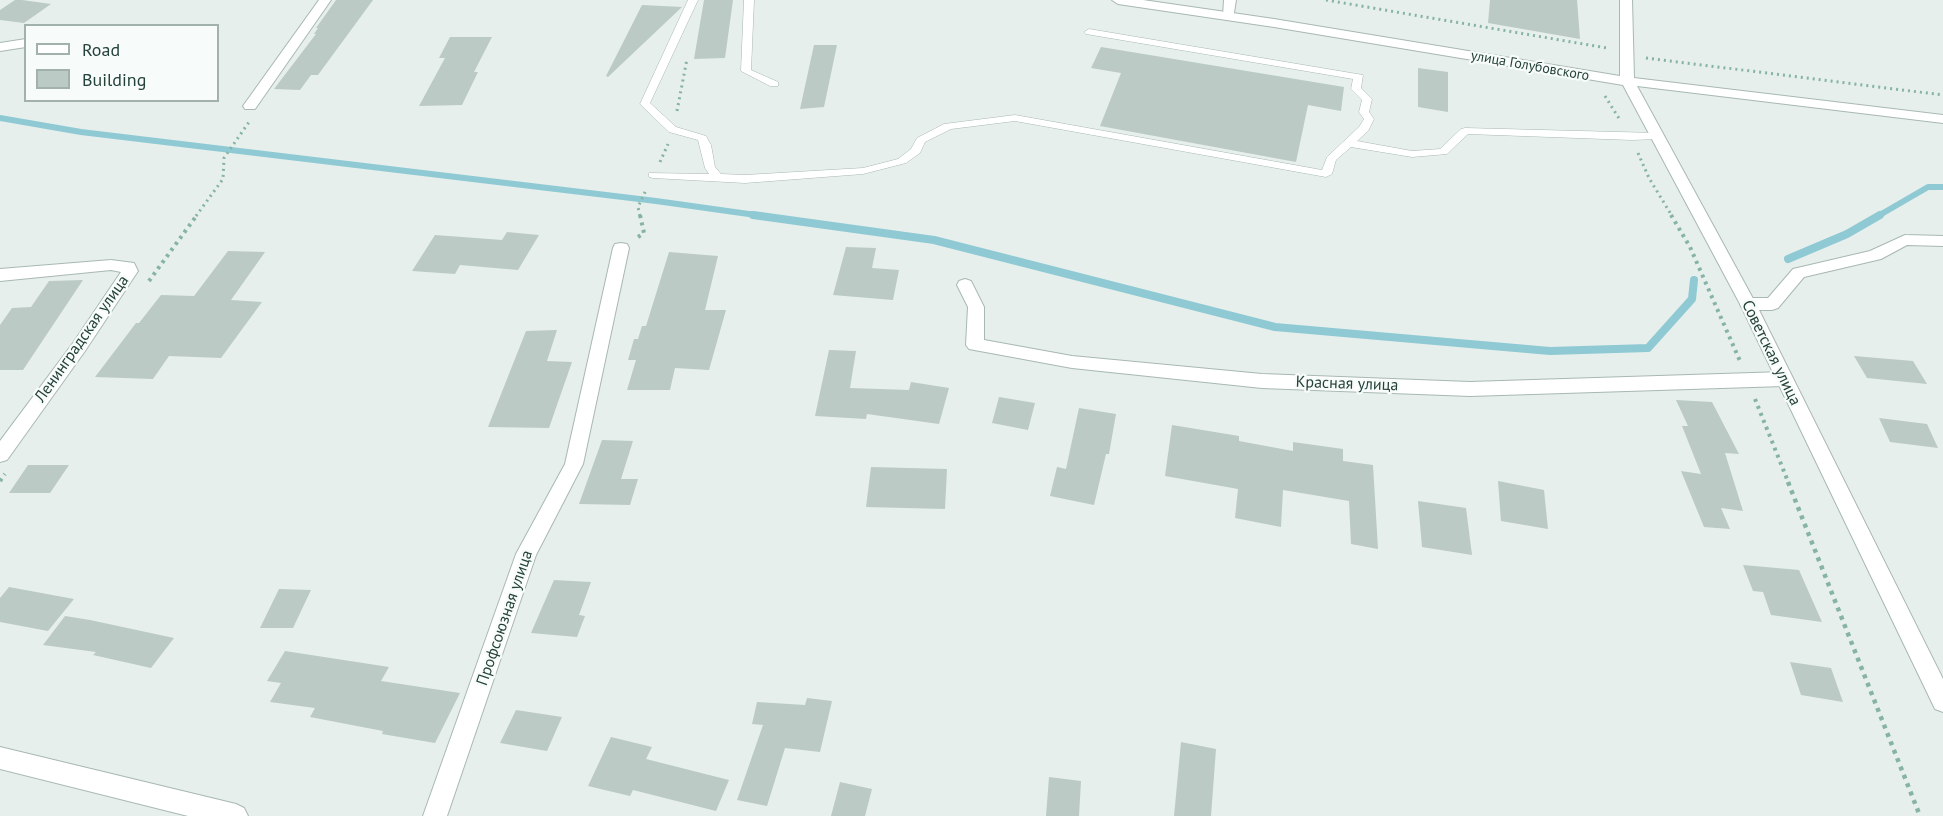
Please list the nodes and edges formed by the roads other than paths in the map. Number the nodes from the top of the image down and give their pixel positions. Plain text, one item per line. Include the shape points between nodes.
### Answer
1 (325, 0) edge
2 (693, 0) edge
3 (749, 0) edge
4 (1118, 0) edge
5 (1230, 0) edge
6 (1626, 0) edge
7 (1229, 16) junction
8 (1089, 32) dead end
9 (24, 43) edge
10 (0, 47) edge
11 (1627, 80) junction
12 (774, 84) dead end
13 (250, 106) dead end
14 (1943, 119) edge
15 (1657, 136) junction
16 (1347, 143) junction
17 (653, 175) dead end
18 (719, 179) junction
19 (1943, 240) edge
20 (621, 248) road end
21 (0, 275) edge
22 (965, 285) dead end
23 (1748, 304) junction
24 (1784, 379) junction
25 (0, 455) edge
26 (1943, 702) edge
27 (0, 758) edge
28 (236, 816) edge
29 (435, 816) edge

1 - 13 street
2 - 18 lane via 645,104 673,130 702,138 710,168
3 - 12 lane via 746,71
4 - 7 street, улица Голубовского
5 - 7 street
6 - 11 street, Советская улица
7 - 11 street, улица Голубовского
8 - 16 lane via 1359,76 1356,89 1367,99 1364,112 1370,119
9 - 10 street
11 - 14 street, улица Голубовского
11 - 15 street, Советская улица
15 - 16 lane via 1465,131 1443,152 1412,154
15 - 23 street, Советская улица
16 - 18 lane via 1331,159 1326,174 1015,118 948,126 921,140 916,151 902,161 863,171
17 - 18 lane
19 - 23 street via 1905,240 1875,255 1799,273 1772,304
20 - 29 street, Профсоюзная улица via 574,464 526,554
21 - 25 street, Ленинградская улица via 111,265 128,267 130,271
22 - 24 street, Красная улица via 976,308 975,345 1071,362 1262,381 1470,389
23 - 24 street, Советская улица
24 - 26 street, Советская улица
27 - 28 street

